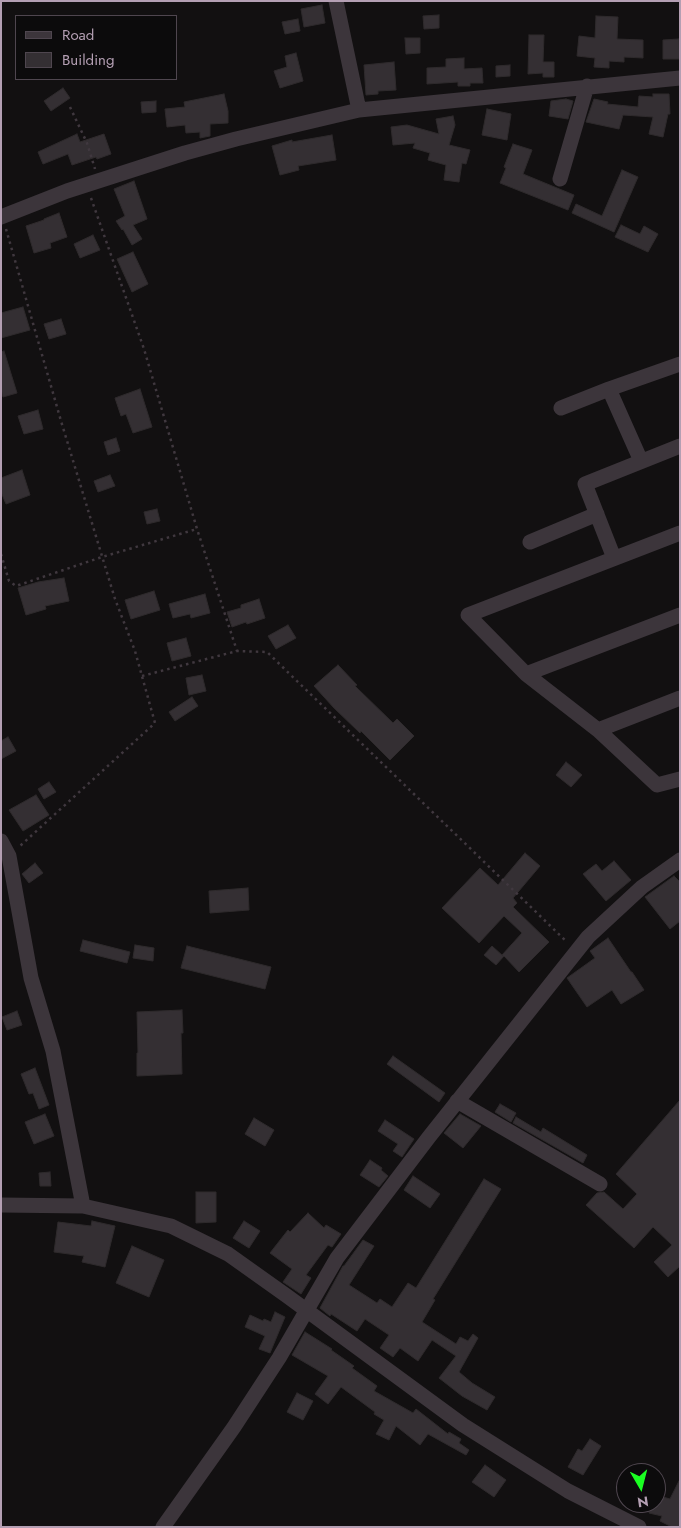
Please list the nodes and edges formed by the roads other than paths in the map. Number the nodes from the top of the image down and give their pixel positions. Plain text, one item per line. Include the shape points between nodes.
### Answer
1 (336, 1) edge
2 (680, 78) edge
3 (587, 86) junction
4 (359, 110) junction
5 (560, 179) dead end
6 (2, 217) edge
7 (680, 364) edge
8 (609, 389) junction
9 (561, 408) dead end
10 (680, 446) edge
11 (641, 462) junction
12 (597, 514) junction
13 (680, 533) edge
14 (530, 542) dead end
15 (614, 558) junction
16 (680, 615) edge
17 (526, 674) junction
18 (680, 698) edge
19 (598, 730) junction
20 (680, 779) edge
21 (1, 841) edge
22 (680, 860) edge
23 (457, 1101) junction
24 (600, 1184) dead end
25 (1, 1205) edge
26 (83, 1206) junction
27 (307, 1310) junction
28 (163, 1527) edge
29 (639, 1527) edge

1 - 4 street
2 - 3 street
3 - 4 street
3 - 5 street
4 - 6 street via 210,146 93,182
7 - 8 street
8 - 9 street
8 - 11 street
10 - 11 street
11 - 12 street via 585,484
12 - 14 street
12 - 15 street
13 - 15 street
15 - 17 street via 468,615
16 - 17 street
17 - 19 street
18 - 19 street
19 - 20 street via 657,785
21 - 26 street via 9,856 31,978 53,1051
22 - 23 street via 642,887 588,937
23 - 24 street
23 - 27 street via 337,1258
25 - 26 street
26 - 27 street via 171,1226 228,1254
27 - 28 street via 239,1420
27 - 29 street via 462,1425 568,1491

